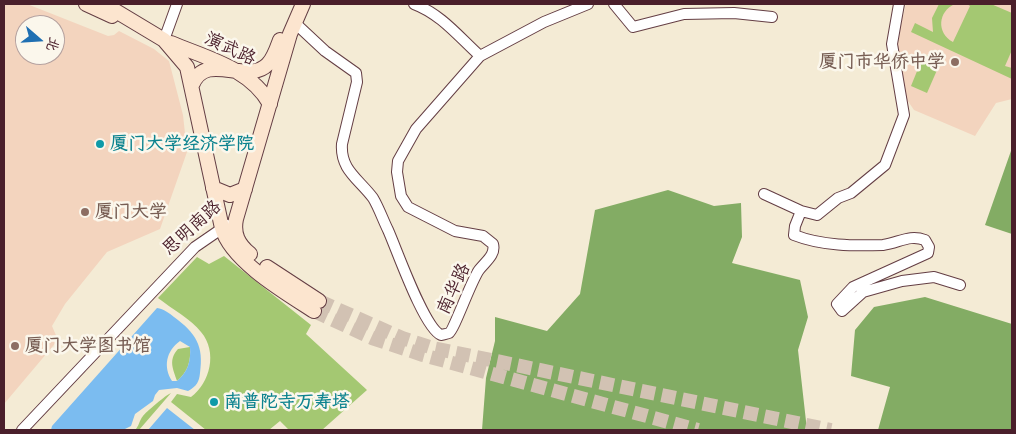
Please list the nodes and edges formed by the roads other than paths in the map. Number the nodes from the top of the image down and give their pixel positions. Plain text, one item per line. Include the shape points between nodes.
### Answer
1 (86, 4) edge
2 (104, 4) edge
3 (177, 4) edge
4 (293, 4) edge
5 (303, 4) edge
6 (414, 4) edge
7 (588, 4) edge
8 (614, 4) edge
9 (899, 4) edge
10 (772, 17) dead end
11 (295, 23) junction
12 (164, 40) junction
13 (480, 56) junction
14 (233, 70) junction
15 (192, 85) junction
16 (270, 104) junction
17 (213, 188) junction
18 (246, 189) junction
19 (764, 194) dead end
20 (800, 211) junction
21 (236, 219) junction
22 (222, 228) junction
23 (960, 285) dead end
24 (22, 430) edge

1 - 12 main road, 演武路
2 - 12 main road, 演武路
3 - 12 street
4 - 14 main road via 267,66 254,72
5 - 11 main road, 思明南路
6 - 13 street via 429,9
7 - 13 street via 544,22
8 - 10 street via 633,27 684,14 734,13
9 - 20 street via 892,44 904,115 885,165 851,193 838,198 817,214
11 - 13 street, 南华路 via 325,51 356,73 358,82 341,154 346,168 373,198 419,303 432,328 441,334 450,333 456,326 474,278 493,254 493,244 482,236 455,231 408,207 398,184 398,161 416,129
11 - 16 main road, 思明南路
12 - 14 main road, 演武路
12 - 15 main road via 187,67
14 - 15 main road via 200,72
14 - 16 main road, 演武路 via 257,84
15 - 17 main road
16 - 18 main road, 思明南路
17 - 18 main road via 230,196
17 - 22 main road
18 - 21 main road, 思明南路
19 - 20 street
20 - 23 street via 794,236 803,239 825,244 886,244 917,237 925,240 929,247 928,253 920,258 853,287 838,304 842,310 863,292 902,281 934,277
21 - 22 street, 思明南路
21 - 22 main road via 234,230 245,250 316,306 271,282 228,245
22 - 24 street, 思明南路 via 195,246

